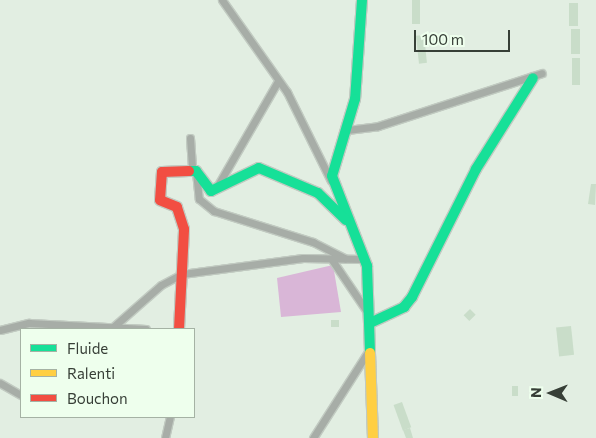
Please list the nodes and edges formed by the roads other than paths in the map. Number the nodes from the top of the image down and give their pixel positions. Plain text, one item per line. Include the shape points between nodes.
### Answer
1 (222, 0) edge
2 (362, 0) edge
3 (537, 76) joint
4 (278, 81) junction
5 (347, 130) junction
6 (190, 138) dead end
7 (194, 171) junction
8 (334, 188) junction
9 (215, 189) junction
10 (352, 226) junction
11 (348, 259) junction
12 (364, 259) junction
13 (332, 260) junction
14 (182, 274) junction
15 (370, 319) junction
16 (112, 328) joint
17 (179, 328) edge
18 (0, 330) edge
19 (370, 347) junction
20 (0, 383) edge
21 (20, 394) edge
22 (170, 418) edge
23 (166, 438) edge
24 (313, 438) edge
25 (373, 438) edge

1 - 4 street
2 - 5 street via 360,69
3 - 5 street via 378,126
3 - 15 street via 476,169 412,297 404,307
4 - 8 street
4 - 9 street via 249,138
5 - 8 street via 333,168
6 - 7 street
7 - 9 street via 207,191
7 - 11 street via 199,199 214,211 313,242
7 - 14 street via 162,174 160,200 174,204 183,223
8 - 10 street
9 - 10 street via 259,168 318,193
10 - 12 street
11 - 12 street
11 - 13 street
12 - 15 street
13 - 14 street via 303,258
13 - 15 street
14 - 16 street via 161,285
14 - 17 street
15 - 19 street
16 - 18 street via 29,323
19 - 24 street
19 - 25 street
20 - 21 street
22 - 23 street

